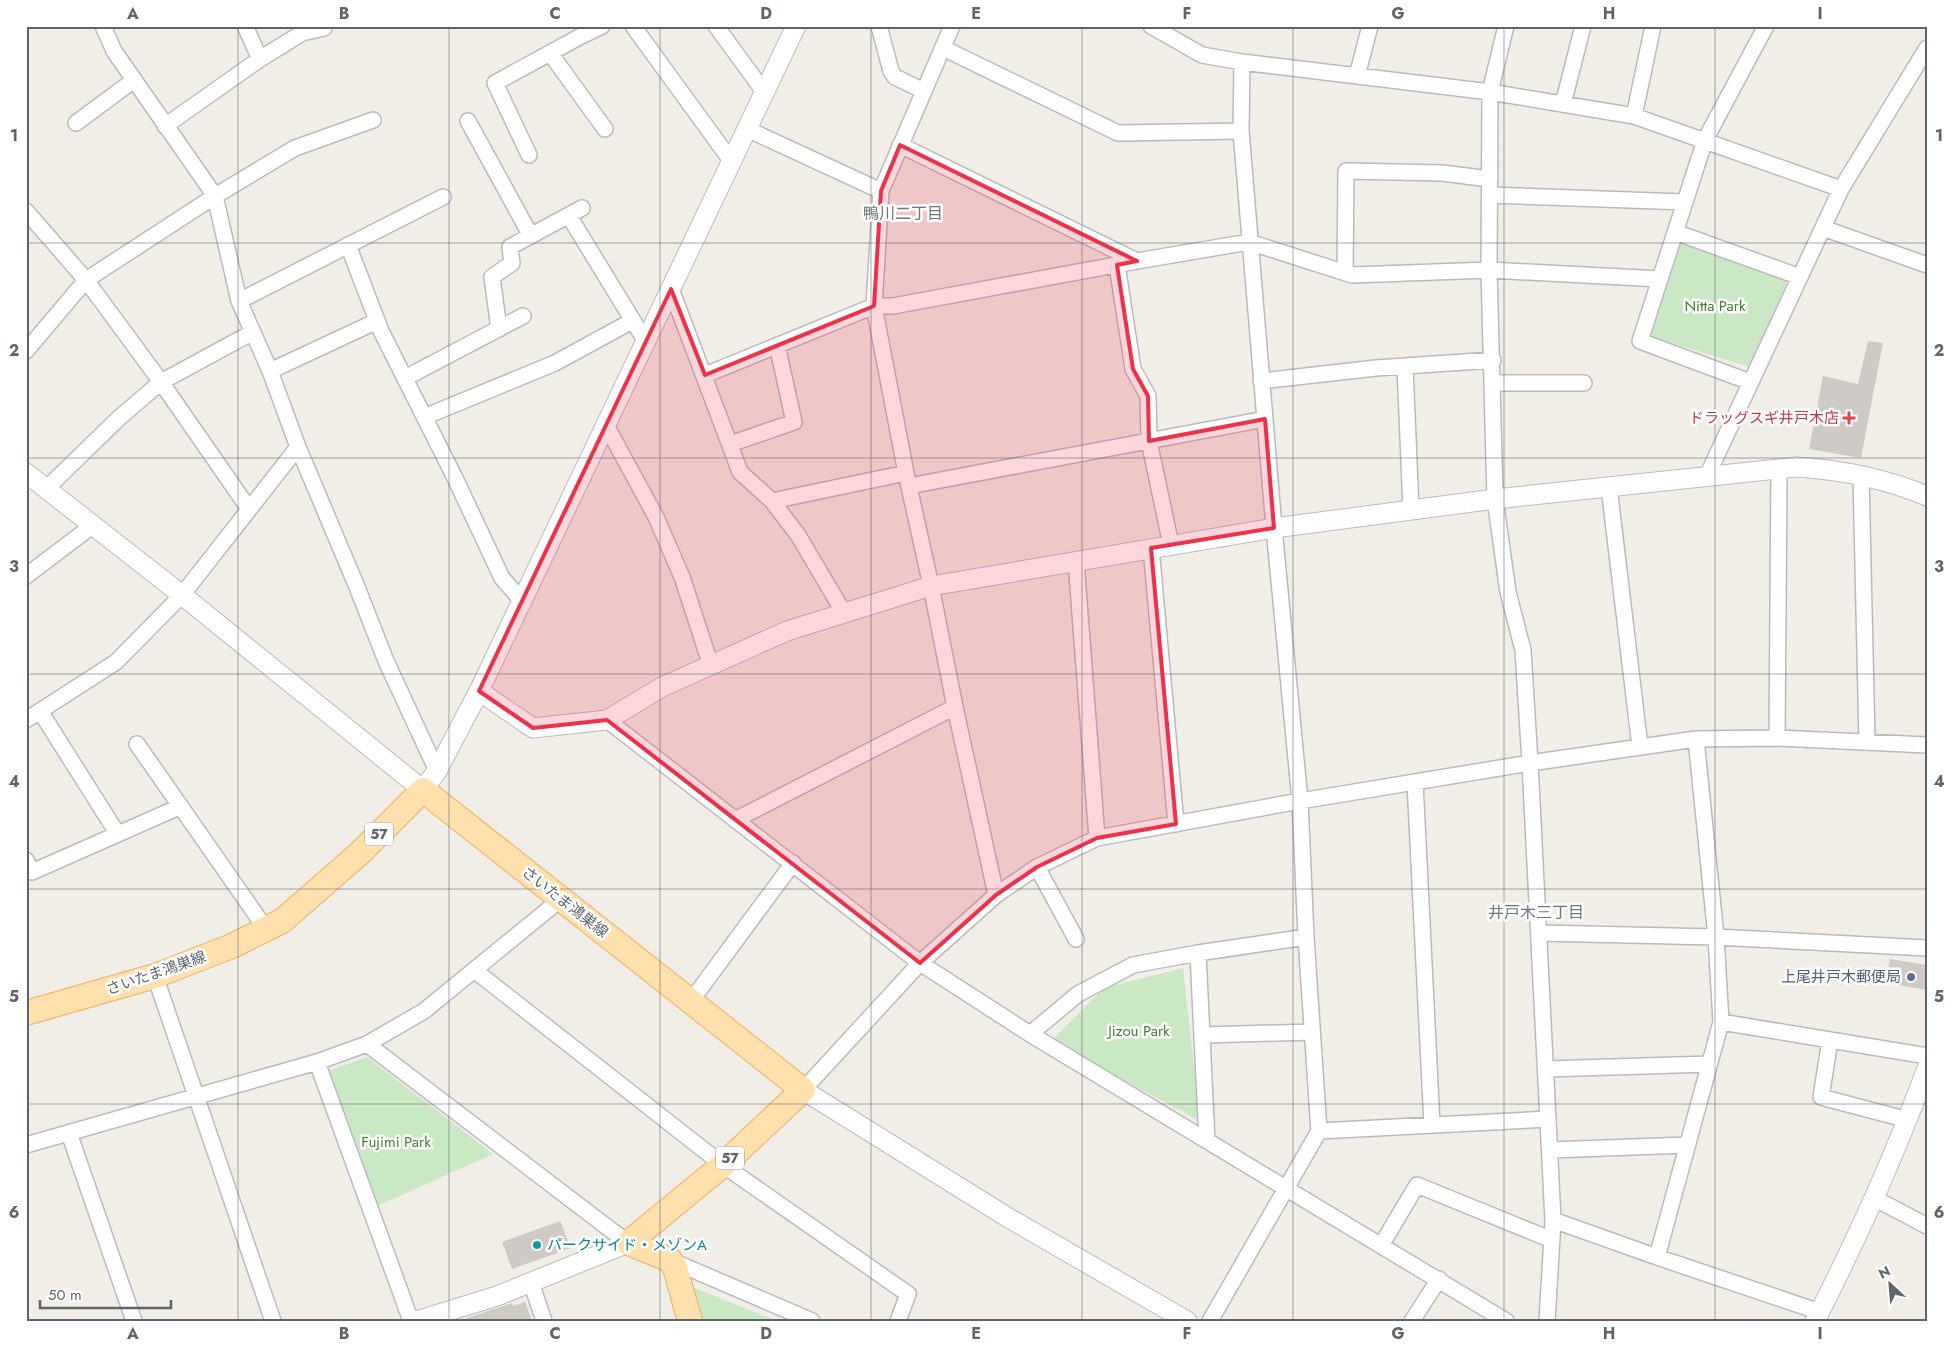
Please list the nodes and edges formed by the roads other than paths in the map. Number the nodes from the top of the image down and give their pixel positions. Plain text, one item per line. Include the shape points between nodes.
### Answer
1 (103, 26) edge
2 (245, 26) edge
3 (602, 26) edge
4 (634, 26) edge
5 (716, 26) edge
6 (796, 26) edge
7 (879, 26) edge
8 (952, 26) edge
9 (1151, 26) edge
10 (1370, 26) edge
11 (1506, 26) edge
12 (1583, 26) edge
13 (1653, 26) edge
14 (1766, 26) edge
15 (324, 28) dead end
16 (576, 31) edge
17 (1172, 32) edge
18 (943, 48) junction
19 (1927, 48) edge
20 (550, 53) junction
21 (260, 59) junction
22 (1242, 62) junction
23 (1357, 76) junction
24 (134, 80) junction
25 (924, 91) junction
26 (1490, 92) junction
27 (765, 93) junction
28 (1563, 104) junction
29 (1634, 116) junction
30 (373, 120) dead end
31 (468, 121) dead end
32 (76, 123) dead end
33 (165, 126) junction
34 (605, 129) dead end
35 (747, 129) junction
36 (1241, 131) junction
37 (1705, 140) junction
38 (900, 145) junction
39 (529, 155) dead end
40 (732, 162) junction
41 (1490, 179) junction
42 (1841, 189) junction
43 (881, 191) junction
44 (1490, 195) junction
45 (215, 196) junction
46 (443, 197) dead end
47 (1685, 202) junction
48 (582, 208) dead end
49 (26, 211) edge
50 (569, 216) junction
51 (1823, 228) junction
52 (1675, 232) junction
53 (531, 236) junction
54 (1249, 242) junction
55 (348, 245) junction
56 (1137, 261) junction
57 (1117, 265) junction
58 (1927, 265) edge
59 (1489, 270) junction
60 (1345, 272) junction
61 (1800, 277) junction
62 (1660, 279) junction
63 (86, 280) junction
64 (671, 290) junction
65 (239, 301) junction
66 (874, 306) junction
67 (523, 316) dead end
68 (377, 321) junction
69 (632, 321) junction
70 (499, 328) junction
71 (253, 332) junction
72 (646, 342) junction
73 (778, 345) junction
74 (26, 351) edge
75 (1493, 360) junction
76 (1405, 366) junction
77 (270, 371) junction
78 (705, 375) junction
79 (404, 378) junction
80 (1261, 381) junction
81 (161, 382) junction
82 (1750, 382) junction
83 (1493, 383) junction
84 (1584, 383) dead end
85 (424, 418) junction
86 (1264, 419) junction
87 (606, 425) junction
88 (1149, 440) junction
89 (730, 444) junction
90 (298, 447) junction
91 (1779, 470) junction
92 (26, 472) edge
93 (1861, 475) junction
94 (1707, 476) junction
95 (907, 480) junction
96 (1609, 487) junction
97 (46, 489) junction
98 (1927, 496) edge
99 (1495, 499) junction
100 (772, 501) junction
101 (248, 509) junction
102 (1411, 510) junction
103 (92, 526) junction
104 (1274, 528) junction
105 (1171, 545) junction
106 (1151, 548) junction
107 (1076, 561) junction
108 (26, 576) edge
109 (932, 586) junction
110 (182, 595) junction
111 (522, 601) junction
112 (844, 613) junction
113 (711, 666) junction
114 (479, 691) junction
115 (955, 707) junction
116 (40, 711) junction
117 (26, 720) edge
118 (607, 720) junction
119 (1777, 738) junction
120 (1696, 739) junction
121 (1867, 742) junction
122 (137, 744) dead end
123 (1927, 745) edge
124 (1640, 746) junction
125 (1530, 763) junction
126 (437, 771) junction
127 (1415, 782) junction
128 (423, 790) junction
129 (1300, 802) junction
130 (179, 807) junction
131 (735, 820) junction
132 (1176, 824) junction
133 (117, 833) junction
134 (1096, 838) junction
135 (26, 860) edge
136 (793, 863) junction
137 (1037, 867) junction
138 (996, 895) junction
139 (561, 899) junction
140 (266, 929) junction
141 (1539, 933) junction
142 (1306, 937) junction
143 (1716, 937) junction
144 (1076, 939) dead end
145 (1927, 948) edge
146 (1198, 953) junction
147 (920, 963) junction
148 (474, 970) junction
149 (155, 976) junction
150 (691, 1001) junction
151 (26, 1013) edge
152 (1721, 1022) junction
153 (1312, 1032) junction
154 (1030, 1034) junction
155 (1202, 1035) junction
156 (1830, 1040) junction
157 (367, 1044) junction
158 (1927, 1056) edge
159 (317, 1062) junction
160 (1709, 1064) junction
161 (1927, 1068) edge
162 (1546, 1069) junction
163 (803, 1090) junction
164 (195, 1096) junction
165 (1548, 1119) junction
166 (1908, 1120) junction
167 (1432, 1125) junction
168 (1319, 1131) junction
169 (69, 1133) junction
170 (1207, 1141) junction
171 (26, 1145) edge
172 (1687, 1145) junction
173 (1550, 1150) junction
174 (723, 1165) junction
175 (1288, 1188) junction
176 (1874, 1198) junction
177 (1553, 1220) junction
178 (1927, 1226) edge
179 (1552, 1240) junction
180 (628, 1243) junction
181 (1382, 1244) junction
182 (1657, 1257) junction
183 (670, 1260) junction
184 (1438, 1279) junction
185 (531, 1282) junction
186 (1818, 1316) edge
187 (134, 1321) edge
188 (273, 1321) edge
189 (410, 1321) edge
190 (416, 1321) edge
191 (544, 1321) edge
192 (690, 1321) edge
193 (812, 1321) edge
194 (898, 1321) edge
195 (1187, 1321) edge
196 (1210, 1321) edge
197 (1412, 1321) edge
198 (1506, 1321) edge
199 (1547, 1321) edge

1 - 24 street via 114,51
2 - 21 street
3 - 16 street
4 - 40 street
5 - 27 street
6 - 27 street
7 - 25 street via 895,78
8 - 18 street
9 - 17 street
10 - 23 street
11 - 26 street
12 - 28 street
13 - 29 street
14 - 37 street
15 - 21 street via 302,33
16 - 20 street
17 - 22 street via 1202,55
18 - 25 street
18 - 36 street via 1118,133
19 - 42 street
20 - 34 street
20 - 39 street via 495,83
21 - 33 street
22 - 23 street
22 - 36 street
23 - 26 street
24 - 32 street
24 - 33 street
25 - 38 street
26 - 28 street
26 - 41 street
27 - 35 street
28 - 29 street
29 - 37 street
30 - 45 street via 295,148
31 - 53 street
33 - 45 street
35 - 40 street
35 - 43 street
36 - 54 street
37 - 42 street
37 - 47 street
38 - 43 street
38 - 56 street
40 - 64 street
41 - 44 street
41 - 60 street via 1442,173 1346,171
42 - 51 street
43 - 66 street
44 - 47 street
44 - 59 street
45 - 63 street
45 - 65 street
46 - 55 street
47 - 52 street
48 - 50 street
49 - 63 street
50 - 53 street
50 - 69 street
51 - 58 street
51 - 61 street
52 - 61 street
52 - 62 street
53 - 70 street via 510,247 512,263 492,276
54 - 56 street
54 - 60 street
54 - 80 street
55 - 65 street
55 - 68 street
56 - 57 street
57 - 66 street via 893,306
57 - 88 street via 1133,368 1148,396
59 - 60 street via 1352,275
59 - 62 street
59 - 75 street
61 - 82 street
62 - 82 street via 1640,341
63 - 74 street
63 - 81 street
64 - 72 street
64 - 78 street
65 - 71 street
66 - 73 street
66 - 95 street
67 - 70 street
68 - 77 street
68 - 79 street
69 - 72 street
69 - 85 street via 555,363
70 - 79 street
71 - 77 street
71 - 81 street
72 - 87 street
73 - 78 street
73 - 89 street via 794,422
75 - 76 street
75 - 83 street
76 - 80 street
76 - 102 street
77 - 90 street
78 - 89 street
79 - 85 street
80 - 86 street
81 - 97 street
81 - 101 street
82 - 94 street
83 - 84 street
83 - 99 street
85 - 111 street via 502,578
86 - 88 street
86 - 104 street
87 - 111 street
87 - 113 street via 656,517 682,577
88 - 95 street
88 - 105 street
89 - 100 street via 740,472
90 - 101 street
90 - 126 street via 386,661
91 - 93 street via 1838,470
91 - 94 street
91 - 119 street
92 - 97 street
93 - 98 street
93 - 121 street
94 - 96 street
95 - 100 street
95 - 109 street
96 - 99 street
96 - 124 street
97 - 103 street
99 - 102 street
99 - 125 street via 1508,592 1523,650
100 - 112 street via 798,535
101 - 110 street
102 - 104 street
103 - 108 street
103 - 110 street
104 - 105 street
104 - 129 street
105 - 106 street
106 - 107 street
106 - 132 street
107 - 109 street
107 - 134 street
109 - 112 street
109 - 115 street
110 - 116 street via 116,662
110 - 128 street
111 - 114 street
112 - 113 street via 787,631
113 - 118 street via 662,688
114 - 118 street via 533,728
114 - 126 street
115 - 131 street
115 - 138 street
116 - 117 street
116 - 133 street
118 - 131 street
119 - 120 street
119 - 121 street
120 - 124 street
120 - 143 street
121 - 123 street
122 - 130 street
124 - 125 street
125 - 127 street
125 - 141 street
126 - 128 street
127 - 129 street
127 - 167 street
128 - 139 main road, さいたま鴻巣線
128 - 140 main road, さいたま鴻巣線 / 57 via 360,853 282,921
129 - 132 street
129 - 142 street
130 - 133 street
130 - 140 street
131 - 136 street
132 - 134 street
133 - 135 street via 32,872
134 - 137 street
136 - 147 street
136 - 150 street
137 - 138 street
137 - 144 street
138 - 147 street
139 - 148 street
139 - 150 main road, さいたま鴻巣線
140 - 149 main road, さいたま鴻巣線 / 57
141 - 143 street
141 - 162 street
142 - 146 street
142 - 153 street
143 - 145 street
143 - 152 street
146 - 154 street via 1133,966 1078,994
146 - 155 street
147 - 154 street
147 - 163 street
148 - 157 street via 424,1011
148 - 174 street
149 - 151 main road, さいたま鴻巣線 / 57
149 - 164 street
150 - 163 main road, さいたま鴻巣線
152 - 156 street
152 - 160 street
153 - 155 street
153 - 168 street
154 - 170 street
155 - 170 street
156 - 158 street
156 - 166 street via 1821,1097
157 - 159 street
157 - 180 street
159 - 164 street
159 - 189 street
160 - 162 street
160 - 172 street
161 - 166 street
162 - 165 street
163 - 174 main road, 57
163 - 195 street via 1007,1217
164 - 169 street
164 - 188 street
165 - 167 street
165 - 173 street
166 - 176 street
167 - 168 street
168 - 175 street
169 - 171 street
169 - 187 street
170 - 175 street
172 - 173 street
172 - 182 street
173 - 177 street
174 - 180 main road, 57
174 - 194 street via 908,1294
175 - 181 street
175 - 196 street
176 - 178 street
176 - 186 street
177 - 179 street
177 - 182 street
179 - 181 street via 1417,1185
179 - 199 street
180 - 183 main road
180 - 185 street
181 - 184 street
182 - 186 street
183 - 192 main road
183 - 193 street
184 - 197 street
184 - 198 street
185 - 190 street
185 - 191 street

